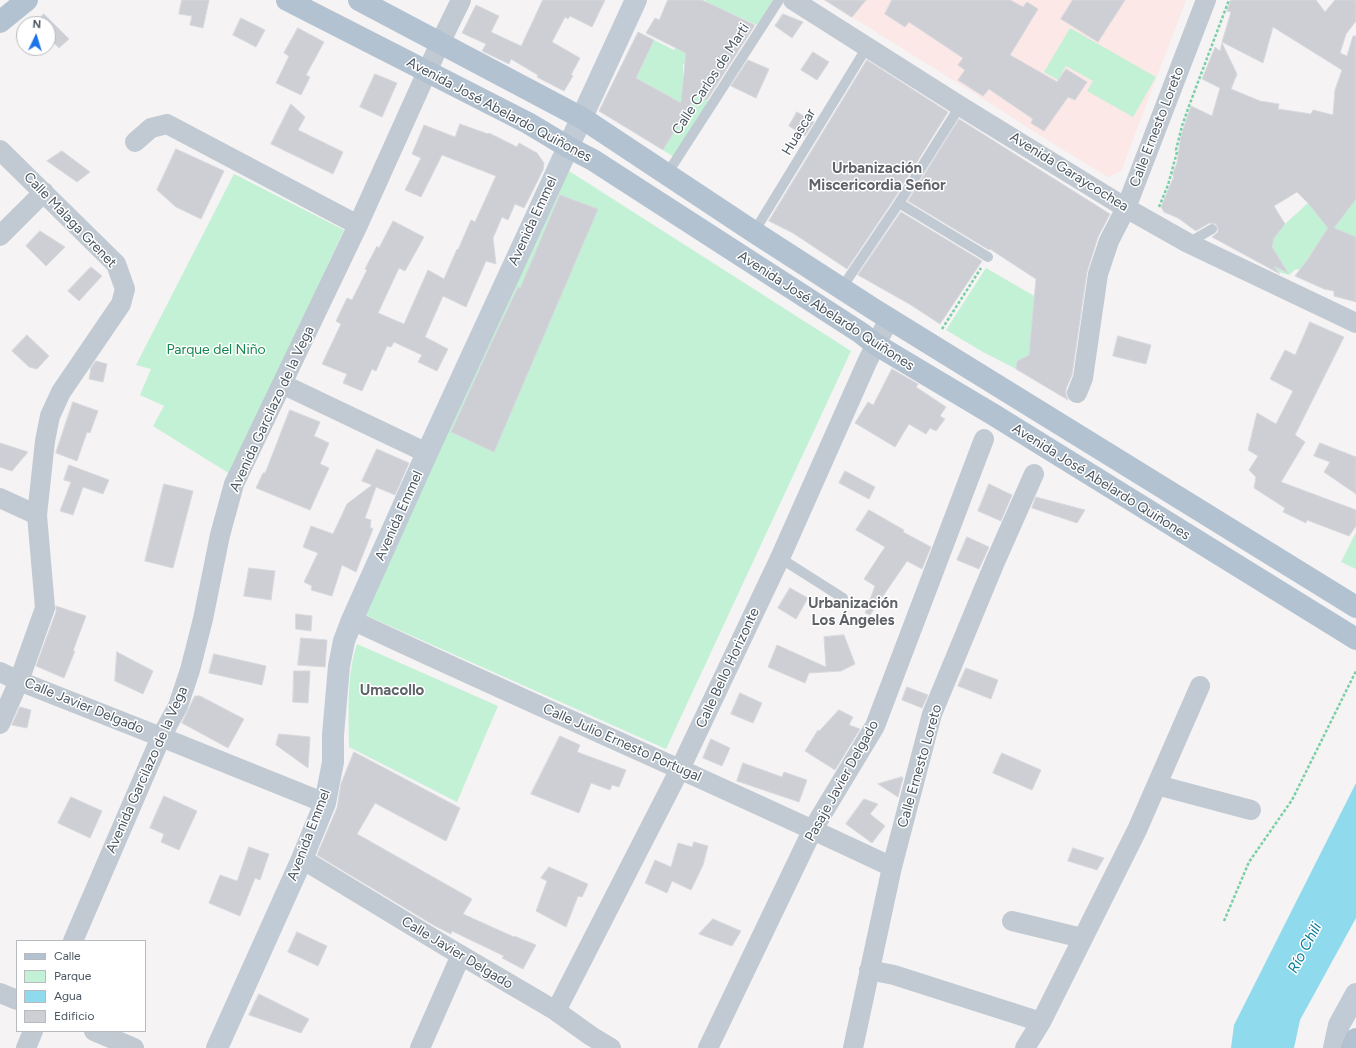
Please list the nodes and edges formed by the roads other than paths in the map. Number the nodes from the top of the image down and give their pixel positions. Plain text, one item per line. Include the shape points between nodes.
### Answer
1 (27, 0) edge
2 (287, 0) edge
3 (359, 0) edge
4 (461, 0) edge
5 (636, 0) edge
6 (779, 0) edge
7 (793, 0) edge
8 (1206, 0) edge
9 (0, 22) edge
10 (440, 43) junction
11 (867, 47) junction
12 (427, 71) junction
13 (960, 106) junction
14 (582, 118) junction
15 (135, 142) dead end
16 (568, 147) junction
17 (0, 150) edge
18 (667, 174) junction
19 (44, 192) junction
20 (899, 203) junction
21 (1126, 208) junction
22 (358, 225) junction
23 (1212, 228) dead end
24 (754, 232) junction
25 (0, 236) edge
26 (1188, 243) junction
27 (988, 258) road end
28 (841, 289) junction
29 (889, 319) junction
30 (1356, 323) edge
31 (875, 344) junction
32 (282, 384) junction
33 (1077, 394) dead end
34 (984, 439) dead end
35 (427, 453) junction
36 (1034, 474) dead end
37 (0, 498) edge
38 (37, 515) junction
39 (780, 558) junction
40 (844, 598) dead end
41 (1356, 607) edge
42 (352, 620) junction
43 (1356, 639) edge
44 (0, 672) edge
45 (19, 681) junction
46 (1200, 686) dead end
47 (0, 724) edge
48 (161, 737) junction
49 (680, 769) junction
50 (1157, 785) junction
51 (325, 804) junction
52 (1251, 810) dead end
53 (813, 830) junction
54 (302, 859) junction
55 (892, 867) junction
56 (1012, 921) dead end
57 (1082, 938) junction
58 (73, 940) edge
59 (461, 955) junction
60 (869, 970) junction
61 (0, 993) edge
62 (1356, 994) edge
63 (16, 1000) edge
64 (556, 1011) junction
65 (1041, 1022) junction
66 (34, 1032) edge
67 (96, 1032) edge
68 (1356, 1039) edge
69 (589, 1042) edge
70 (26, 1048) edge
71 (134, 1048) edge
72 (217, 1048) edge
73 (420, 1048) edge
74 (611, 1048) edge
75 (708, 1048) edge
76 (853, 1048) edge
77 (1025, 1048) edge
78 (1334, 1048) edge
79 (1352, 1048) edge

1 - 9 main road
2 - 12 main road, Avenida José Abelardo Quiñones
3 - 10 main road, Avenida José Abelardo Quiñones
4 - 10 street, Avenida Garcilazo de la Vega
5 - 14 street, Avenida Emmel
6 - 18 lane, Calle Carlos de Marti
7 - 11 street, Avenida Garaycochea
8 - 21 street, Calle Ernesto Loreto
10 - 12 street, Avenida Garcilazo de la Vega
10 - 14 main road, Avenida José Abelardo Quiñones
11 - 13 street, Avenida Garaycochea
11 - 24 lane, Huascar
12 - 16 main road, Avenida José Abelardo Quiñones via 528,123
12 - 22 street, Avenida Garcilazo de la Vega
13 - 20 lane
13 - 21 street, Avenida Garaycochea
14 - 16 street, Avenida Emmel
14 - 18 main road, Avenida José Abelardo Quiñones
15 - 22 street via 151,128 167,124
16 - 31 main road, Avenida José Abelardo Quiñones via 593,160
16 - 35 street, Avenida Emmel
17 - 19 street, Calle Malaga Grenet
18 - 24 main road, Avenida José Abelardo Quiñones
19 - 25 street
19 - 38 street, Calle Malaga Grenet via 116,264 125,289 121,304 60,392 50,416
20 - 27 lane
20 - 28 lane
21 - 26 street, Avenida Garaycochea
21 - 33 street, Calle Ernesto Loreto via 1109,241 1098,274 1083,378
22 - 32 street, Avenida Garcilazo de la Vega
23 - 26 lane
24 - 28 main road, Avenida José Abelardo Quiñones
26 - 30 street, Avenida Garaycochea
28 - 29 main road, Avenida José Abelardo Quiñones
29 - 31 street, Calle Bello Horizonte
29 - 41 main road, Avenida José Abelardo Quiñones
31 - 39 street, Calle Bello Horizonte
31 - 43 main road, Avenida José Abelardo Quiñones
32 - 35 street
32 - 48 street, Avenida Garcilazo de la Vega via 234,484 190,670 178,706
34 - 53 street, Pasaje Javier Delgado via 874,726
35 - 42 street, Avenida Emmel
36 - 55 street, Calle Ernesto Loreto via 932,714
37 - 38 street
38 - 45 street, Calle Malaga Grenet via 45,608
39 - 40 lane
39 - 49 street, Calle Bello Horizonte
42 - 49 street, Calle Julio Ernesto Portugal
42 - 51 street, Avenida Emmel via 339,666 333,762
44 - 45 street, Calle Javier Delgado
45 - 47 street, Calle Malaga Grenet
45 - 48 street, Calle Javier Delgado
46 - 50 street
48 - 51 street, Calle Javier Delgado
48 - 58 street, Avenida Garcilazo de la Vega
49 - 53 street, Calle Julio Ernesto Portugal
49 - 64 street, Calle Bello Horizonte
50 - 52 street
50 - 57 street
51 - 54 street, Avenida Emmel
53 - 55 street, Calle Julio Ernesto Portugal
53 - 75 street, Pasaje Javier Delgado
54 - 59 street, Calle Javier Delgado
54 - 72 street, Avenida Emmel
55 - 60 street, Calle Ernesto Loreto
56 - 57 street
57 - 65 street
59 - 64 street, Calle Javier Delgado
59 - 73 street
60 - 65 street via 894,975
60 - 76 street, Calle Ernesto Loreto
61 - 63 street
62 - 78 street via 1339,1025
64 - 69 street, Calle Javier Delgado
65 - 77 street
66 - 70 street
67 - 71 street
68 - 79 main road
69 - 74 street, Calle Javier Delgado

